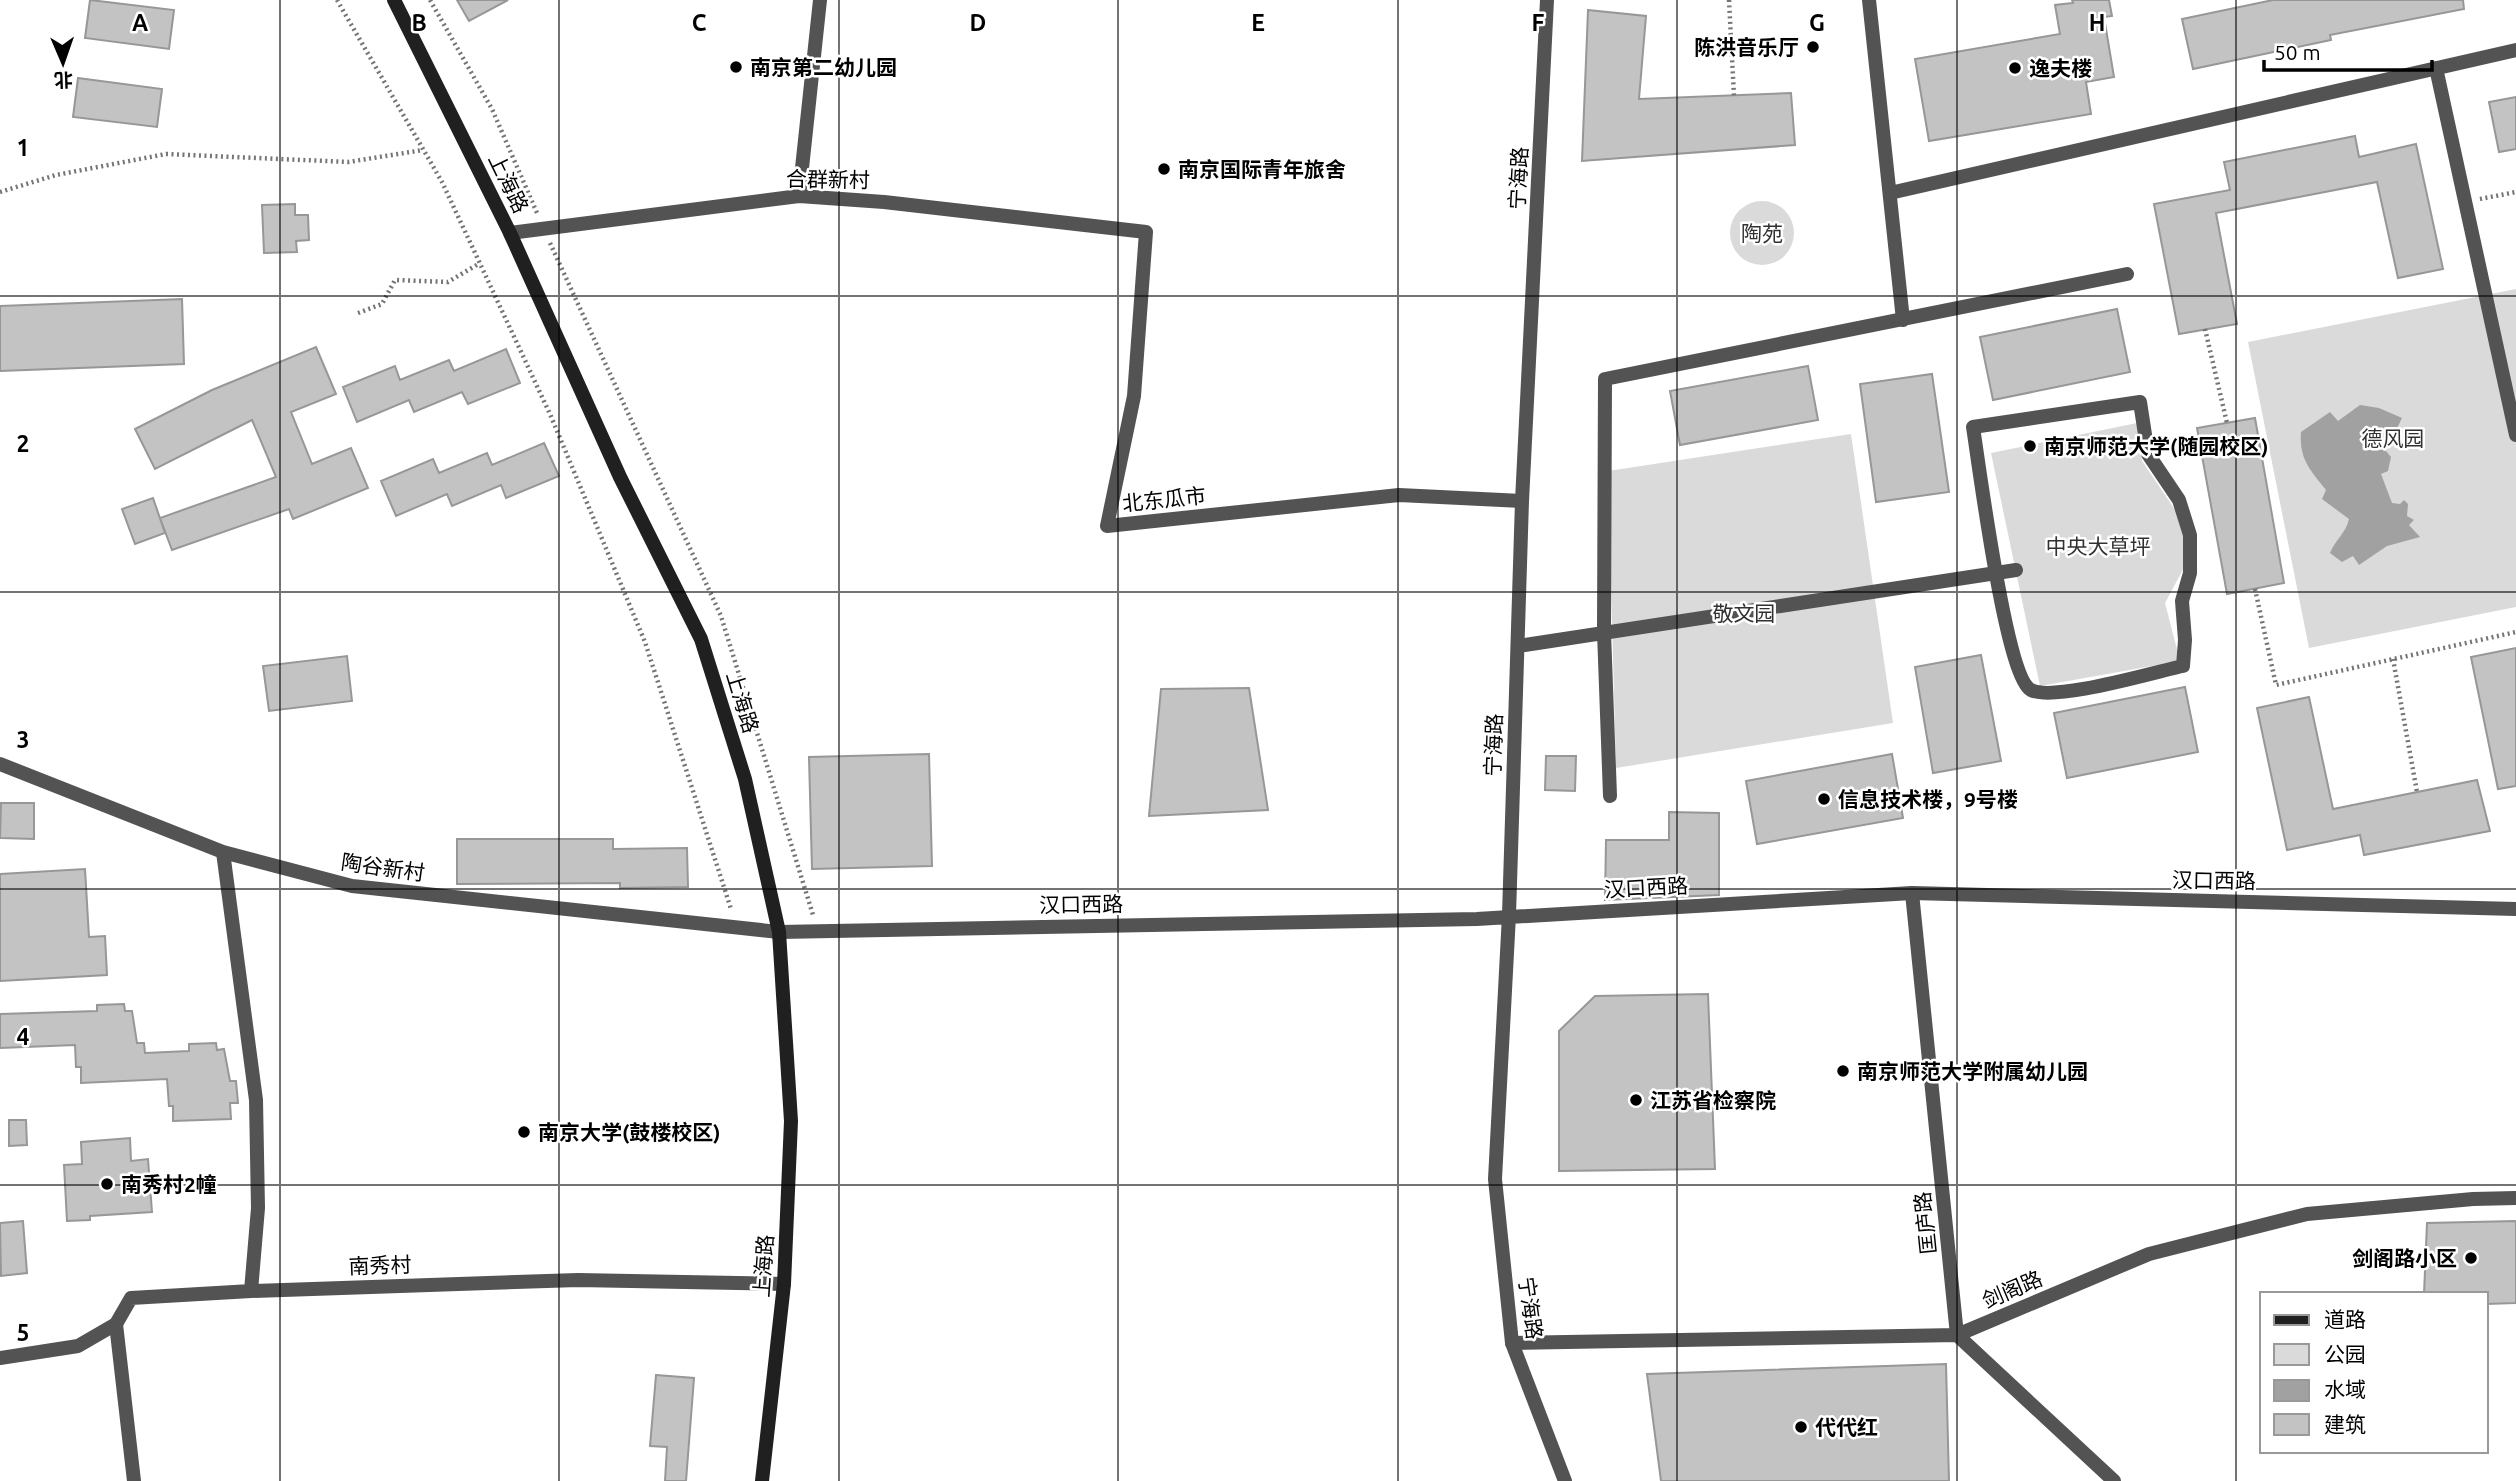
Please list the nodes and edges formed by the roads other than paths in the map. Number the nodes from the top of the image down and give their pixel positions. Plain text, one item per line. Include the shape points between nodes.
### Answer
1 (394, 0) edge
2 (820, 0) edge
3 (1547, 0) edge
4 (1869, 0) edge
5 (2516, 50) edge
6 (2436, 68) junction
7 (1890, 192) junction
8 (799, 196) junction
9 (1146, 232) joint
10 (510, 233) junction
11 (2127, 274) dead end
12 (1903, 320) junction
13 (2516, 435) edge
14 (1522, 501) junction
15 (2015, 570) dead end
16 (1996, 573) junction
17 (1604, 632) junction
18 (1518, 646) junction
19 (0, 764) edge
20 (1610, 796) dead end
21 (223, 852) junction
22 (1912, 893) junction
23 (2516, 909) edge
24 (1509, 915) junction
25 (779, 932) junction
26 (2516, 1198) edge
27 (783, 1284) junction
28 (251, 1291) junction
29 (117, 1324) junction
30 (1957, 1335) junction
31 (1512, 1343) junction
32 (0, 1358) edge
33 (134, 1481) edge
34 (762, 1481) edge
35 (1565, 1481) edge
36 (2114, 1481) edge

1 - 10 main road, 上海路
2 - 8 street
3 - 14 street, 宁海路
4 - 7 street
5 - 6 street
6 - 7 street
6 - 13 street
7 - 12 street
8 - 9 street, 合群新村
8 - 10 street, 合群新村
9 - 14 street, 北东瓜市 via 1133,396 1107,526 1399,495
10 - 25 main road, 上海路 via 620,477 701,639 745,779
11 - 12 street
12 - 17 street via 1605,379
14 - 18 street, 宁海路
15 - 16 street
16 - 16 street via 2019,676 2031,690 2053,695 2183,666 2182,601 2190,573 2190,535 2179,500 2148,454 2140,402 1973,427
16 - 17 street
17 - 18 street
17 - 20 street
18 - 24 street, 宁海路
19 - 21 street, 陶谷新村
21 - 25 street, 陶谷新村 via 352,886
21 - 28 street via 256,1100 258,1208
22 - 23 street, 汉口西路
22 - 24 street, 汉口西路
22 - 30 street, 匡庐路
24 - 25 street, 汉口西路
24 - 31 street, 宁海路 via 1495,1179
25 - 27 main road, 上海路 via 792,1121
26 - 30 street, 剑阁路 via 2307,1214 2148,1254
27 - 28 street, 南秀村 via 578,1280
27 - 34 main road, 上海路
28 - 29 street, 南秀村 via 131,1298
29 - 32 street, 南秀村 via 78,1346
29 - 33 street
30 - 31 street, 剑阁路
30 - 36 street
31 - 35 street, 宁海路

